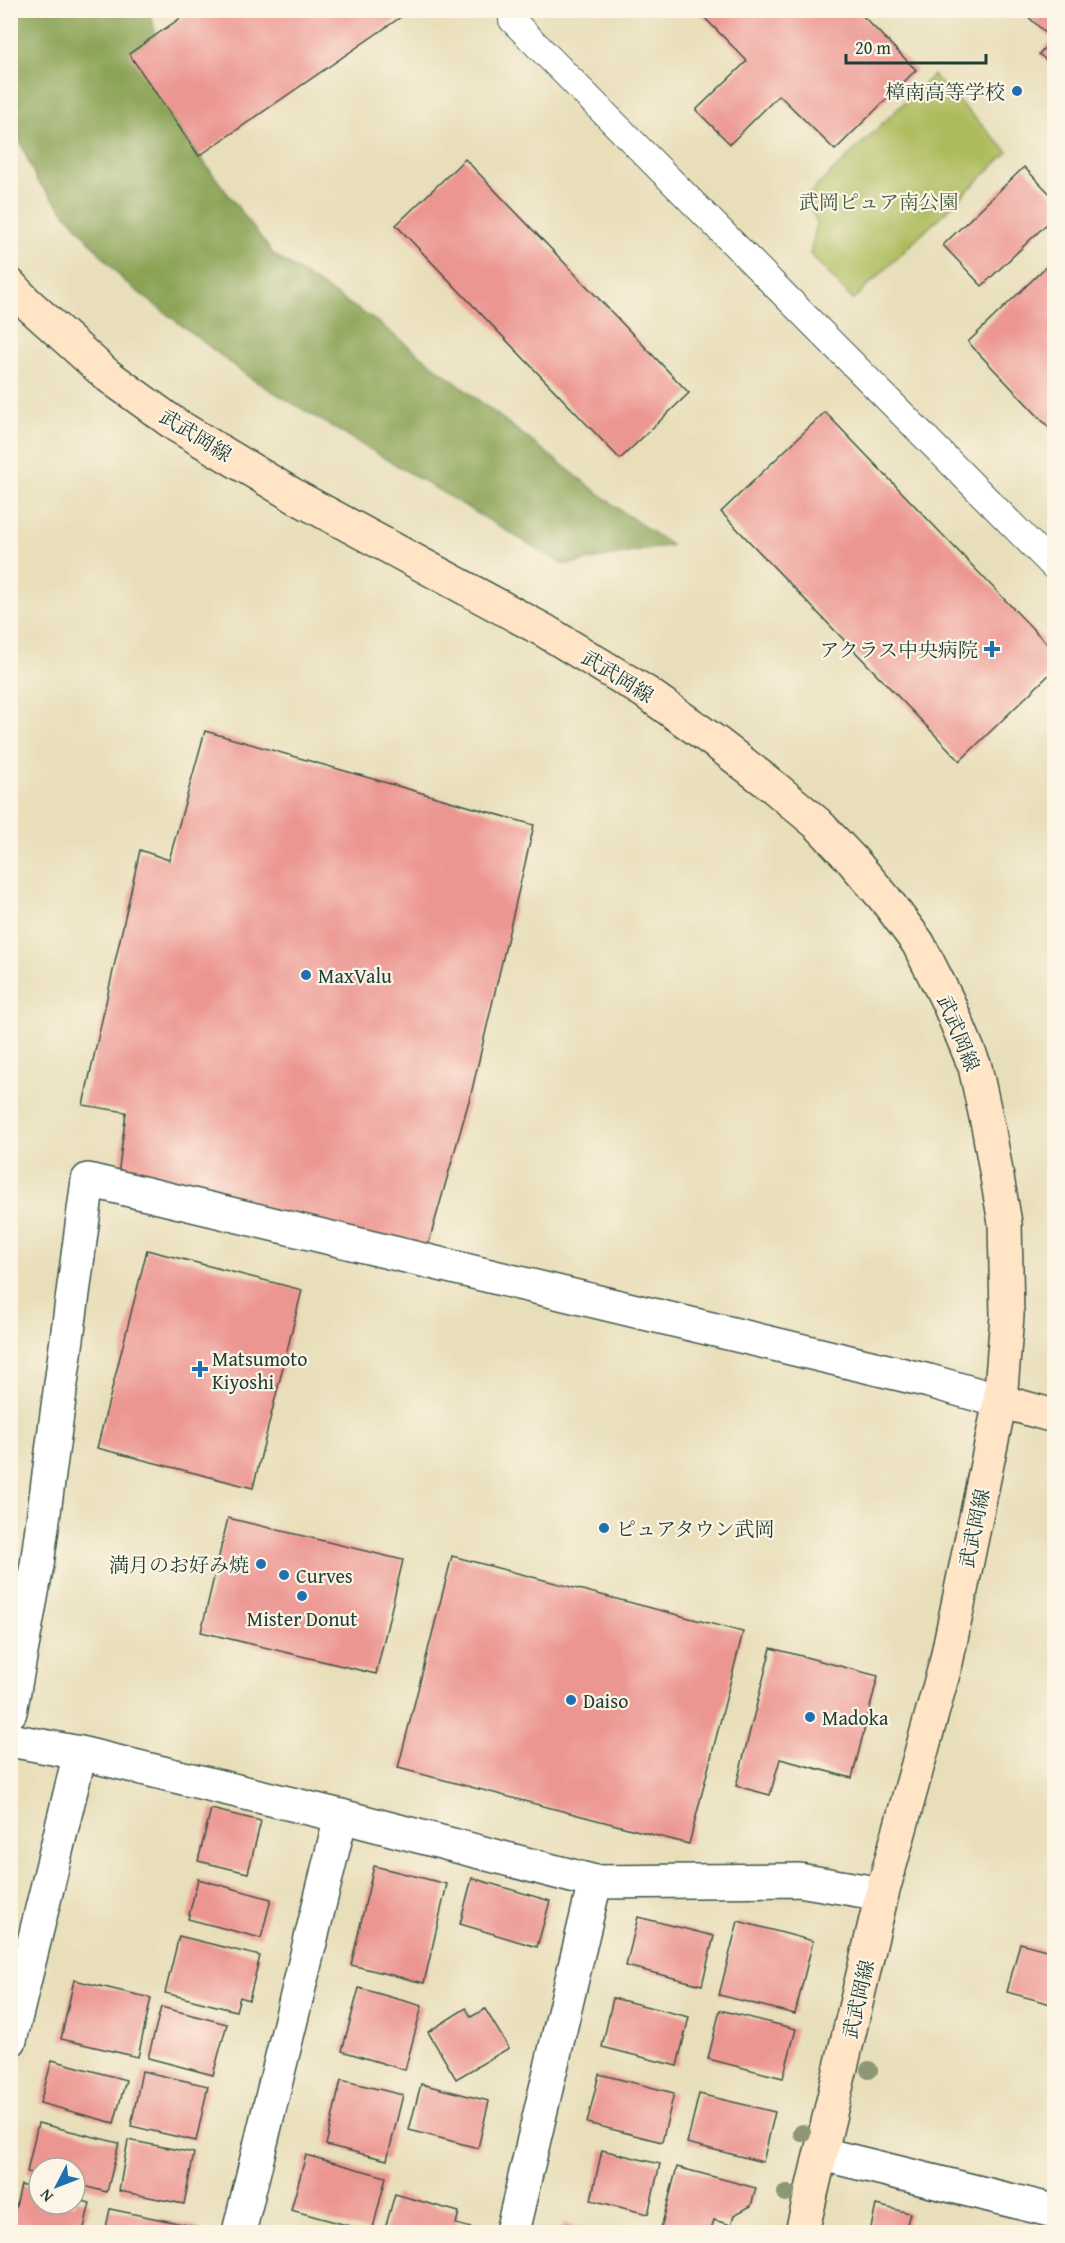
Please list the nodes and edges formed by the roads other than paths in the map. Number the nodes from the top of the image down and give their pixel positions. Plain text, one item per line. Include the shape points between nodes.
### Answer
1 (513, 20) dead end
2 (10, 285) edge
3 (1054, 567) edge
4 (1000, 1401) junction
5 (1054, 1416) edge
6 (10, 1712) edge
7 (10, 1740) edge
8 (80, 1753) junction
9 (341, 1816) junction
10 (595, 1882) junction
11 (882, 1894) junction
12 (10, 2040) edge
13 (822, 2154) junction
14 (1054, 2211) edge
15 (239, 2232) edge
16 (512, 2232) edge
17 (802, 2232) edge

1 - 3 lane
2 - 4 street, 武武岡線 via 107,375 176,426 298,498 545,631 645,692 775,788 818,824 852,860 918,943 975,1067 1005,1223 1007,1317
4 - 5 street
4 - 6 street via 88,1180 37,1565
4 - 11 street, 武武岡線 via 946,1662
7 - 8 street
8 - 9 street
8 - 12 street
9 - 10 street
9 - 15 street
10 - 11 street via 799,1880
10 - 16 street
11 - 13 street, 武武岡線
13 - 14 street
13 - 17 street, 武武岡線

